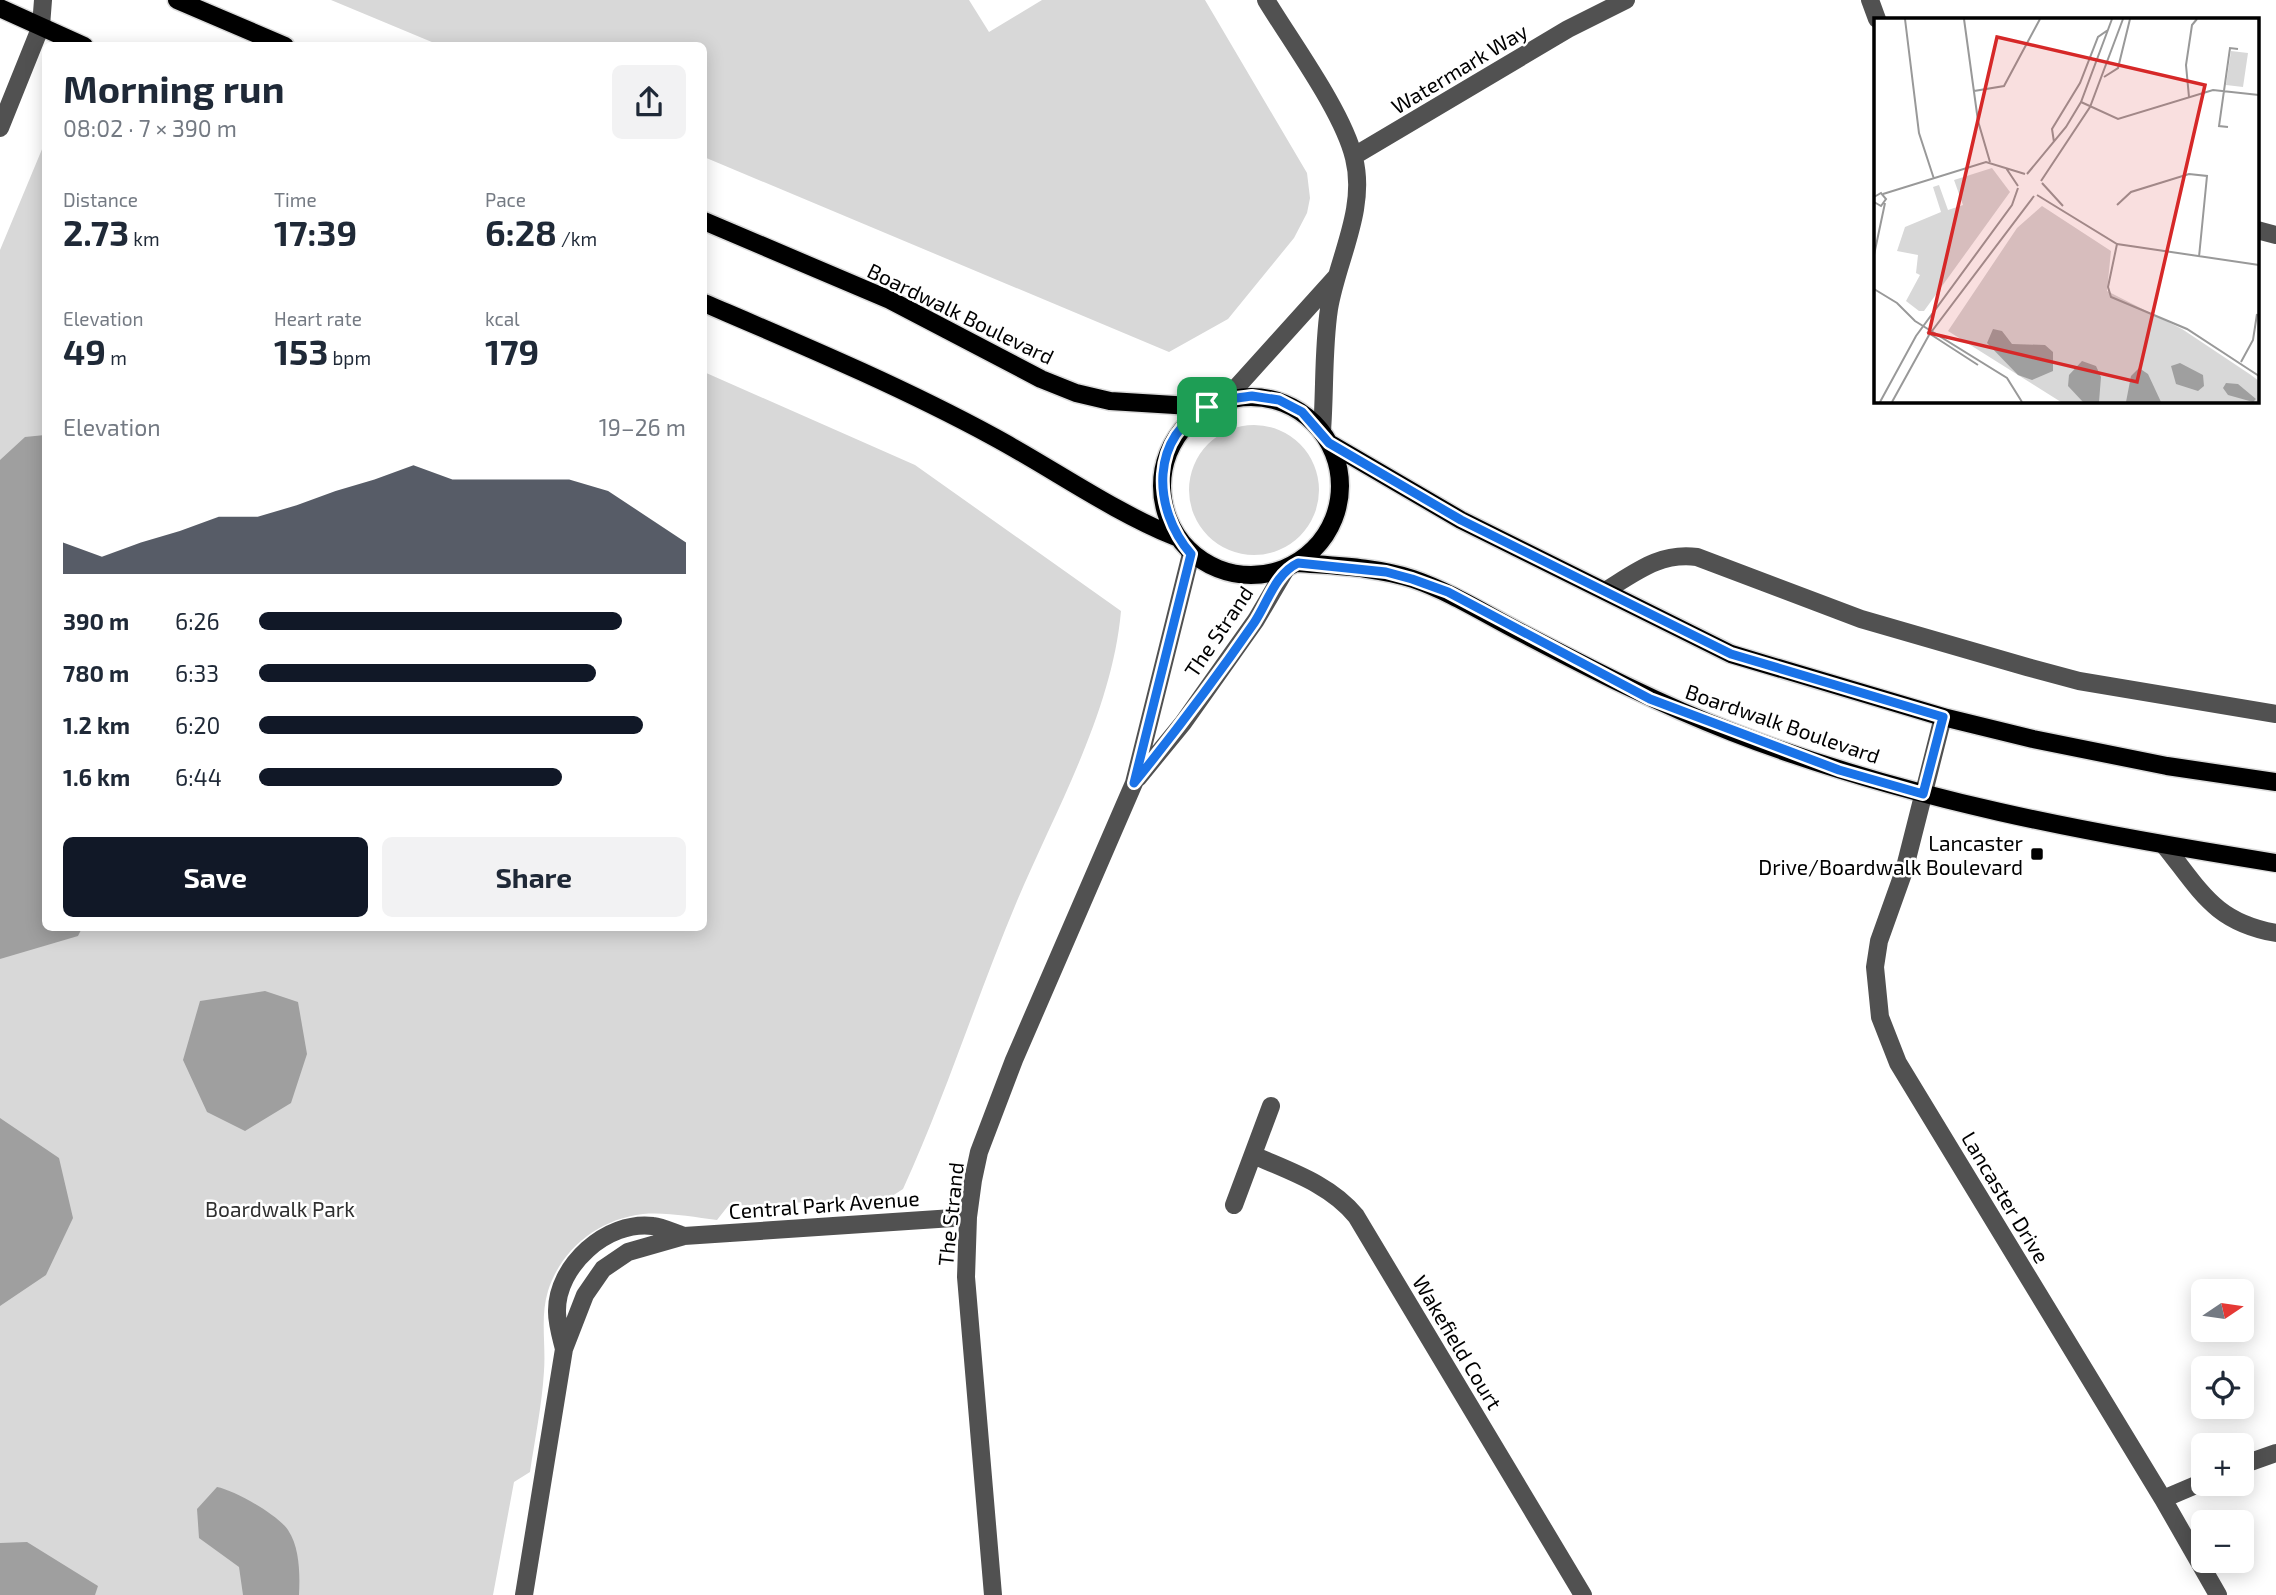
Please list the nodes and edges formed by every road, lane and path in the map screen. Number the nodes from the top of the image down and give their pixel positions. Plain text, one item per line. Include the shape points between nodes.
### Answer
1 (43, 0) edge
2 (177, 0) edge
3 (1266, 0) edge
4 (1626, 0) edge
5 (1870, 0) edge
6 (0, 9) edge
7 (1877, 18) edge
8 (41, 26) junction
9 (75, 42) edge
10 (276, 42) edge
11 (0, 128) edge
12 (1354, 156) junction
13 (707, 222) edge
14 (2258, 230) edge
15 (2276, 235) edge
16 (1336, 278) junction
17 (707, 304) edge
18 (1225, 400) junction
19 (1207, 407) junction
20 (1325, 437) junction
21 (1176, 537) junction
22 (1191, 554) junction
23 (1292, 566) junction
24 (1605, 592) junction
25 (2276, 714) edge
26 (1943, 717) junction
27 (2276, 782) edge
28 (1134, 783) junction
29 (1923, 794) junction
30 (2164, 845) junction
31 (2276, 863) edge
32 (2276, 933) edge
33 (1271, 1106) dead end
34 (1253, 1155) junction
35 (1234, 1205) dead end
36 (968, 1217) junction
37 (684, 1237) junction
38 (564, 1349) junction
39 (2276, 1453) edge
40 (2254, 1461) edge
41 (2191, 1487) edge
42 (2163, 1499) junction
43 (524, 1595) edge
44 (993, 1595) edge
45 (1583, 1595) edge
46 (2218, 1595) edge

1 - 8 street
2 - 10 main road
3 - 12 street via 1343,127
4 - 12 street, Watermark Way via 1568,29
5 - 7 street
6 - 8 main road
8 - 9 main road
8 - 11 street
12 - 16 street via 1355,198
13 - 19 main road, Boardwalk Boulevard via 890,299 1076,393 1110,401
14 - 15 street
16 - 18 street
16 - 20 street via 1325,337
17 - 21 main road via 875,376 994,437 1137,521
18 - 19 main road
18 - 20 main road via 1252,396 1279,400 1302,412
19 - 21 main road via 1184,426 1168,451 1161,480 1164,509
20 - 23 main road via 1339,468 1340,495 1333,522 1318,545
20 - 24 main road via 1461,520
21 - 22 main road
22 - 23 main road via 1236,575 1262,575
22 - 28 street, The Strand
23 - 28 street, The Strand via 1183,723
23 - 29 main road, Boardwalk Boulevard via 1386,572 1448,592 1650,699 1839,770
24 - 25 street via 1656,559 1678,554 1698,557 1861,619 2014,664 2080,681
24 - 26 main road via 1731,654
26 - 27 main road via 2140,761
26 - 29 street, Lancaster Drive
28 - 36 street, The Strand via 993,1115 979,1152
29 - 30 main road, Boardwalk Boulevard
29 - 42 street, Lancaster Drive via 1904,871 1879,941 1875,967 1880,1017 1898,1063
30 - 31 main road, Boardwalk Boulevard
30 - 32 street via 2211,904 2230,919
33 - 34 street
34 - 35 street
34 - 45 street, Wakefield Court via 1315,1183 1356,1216
36 - 37 street, Central Park Avenue
36 - 44 street, The Strand via 966,1277
37 - 38 street, Central Park Avenue via 628,1252 603,1269 585,1295
37 - 38 street, Central Park Avenue via 653,1226 638,1227 605,1238 581,1256 559,1294 557,1311
38 - 43 street, Central Park Avenue
39 - 40 street
41 - 42 street
42 - 46 street, Lancaster Drive

